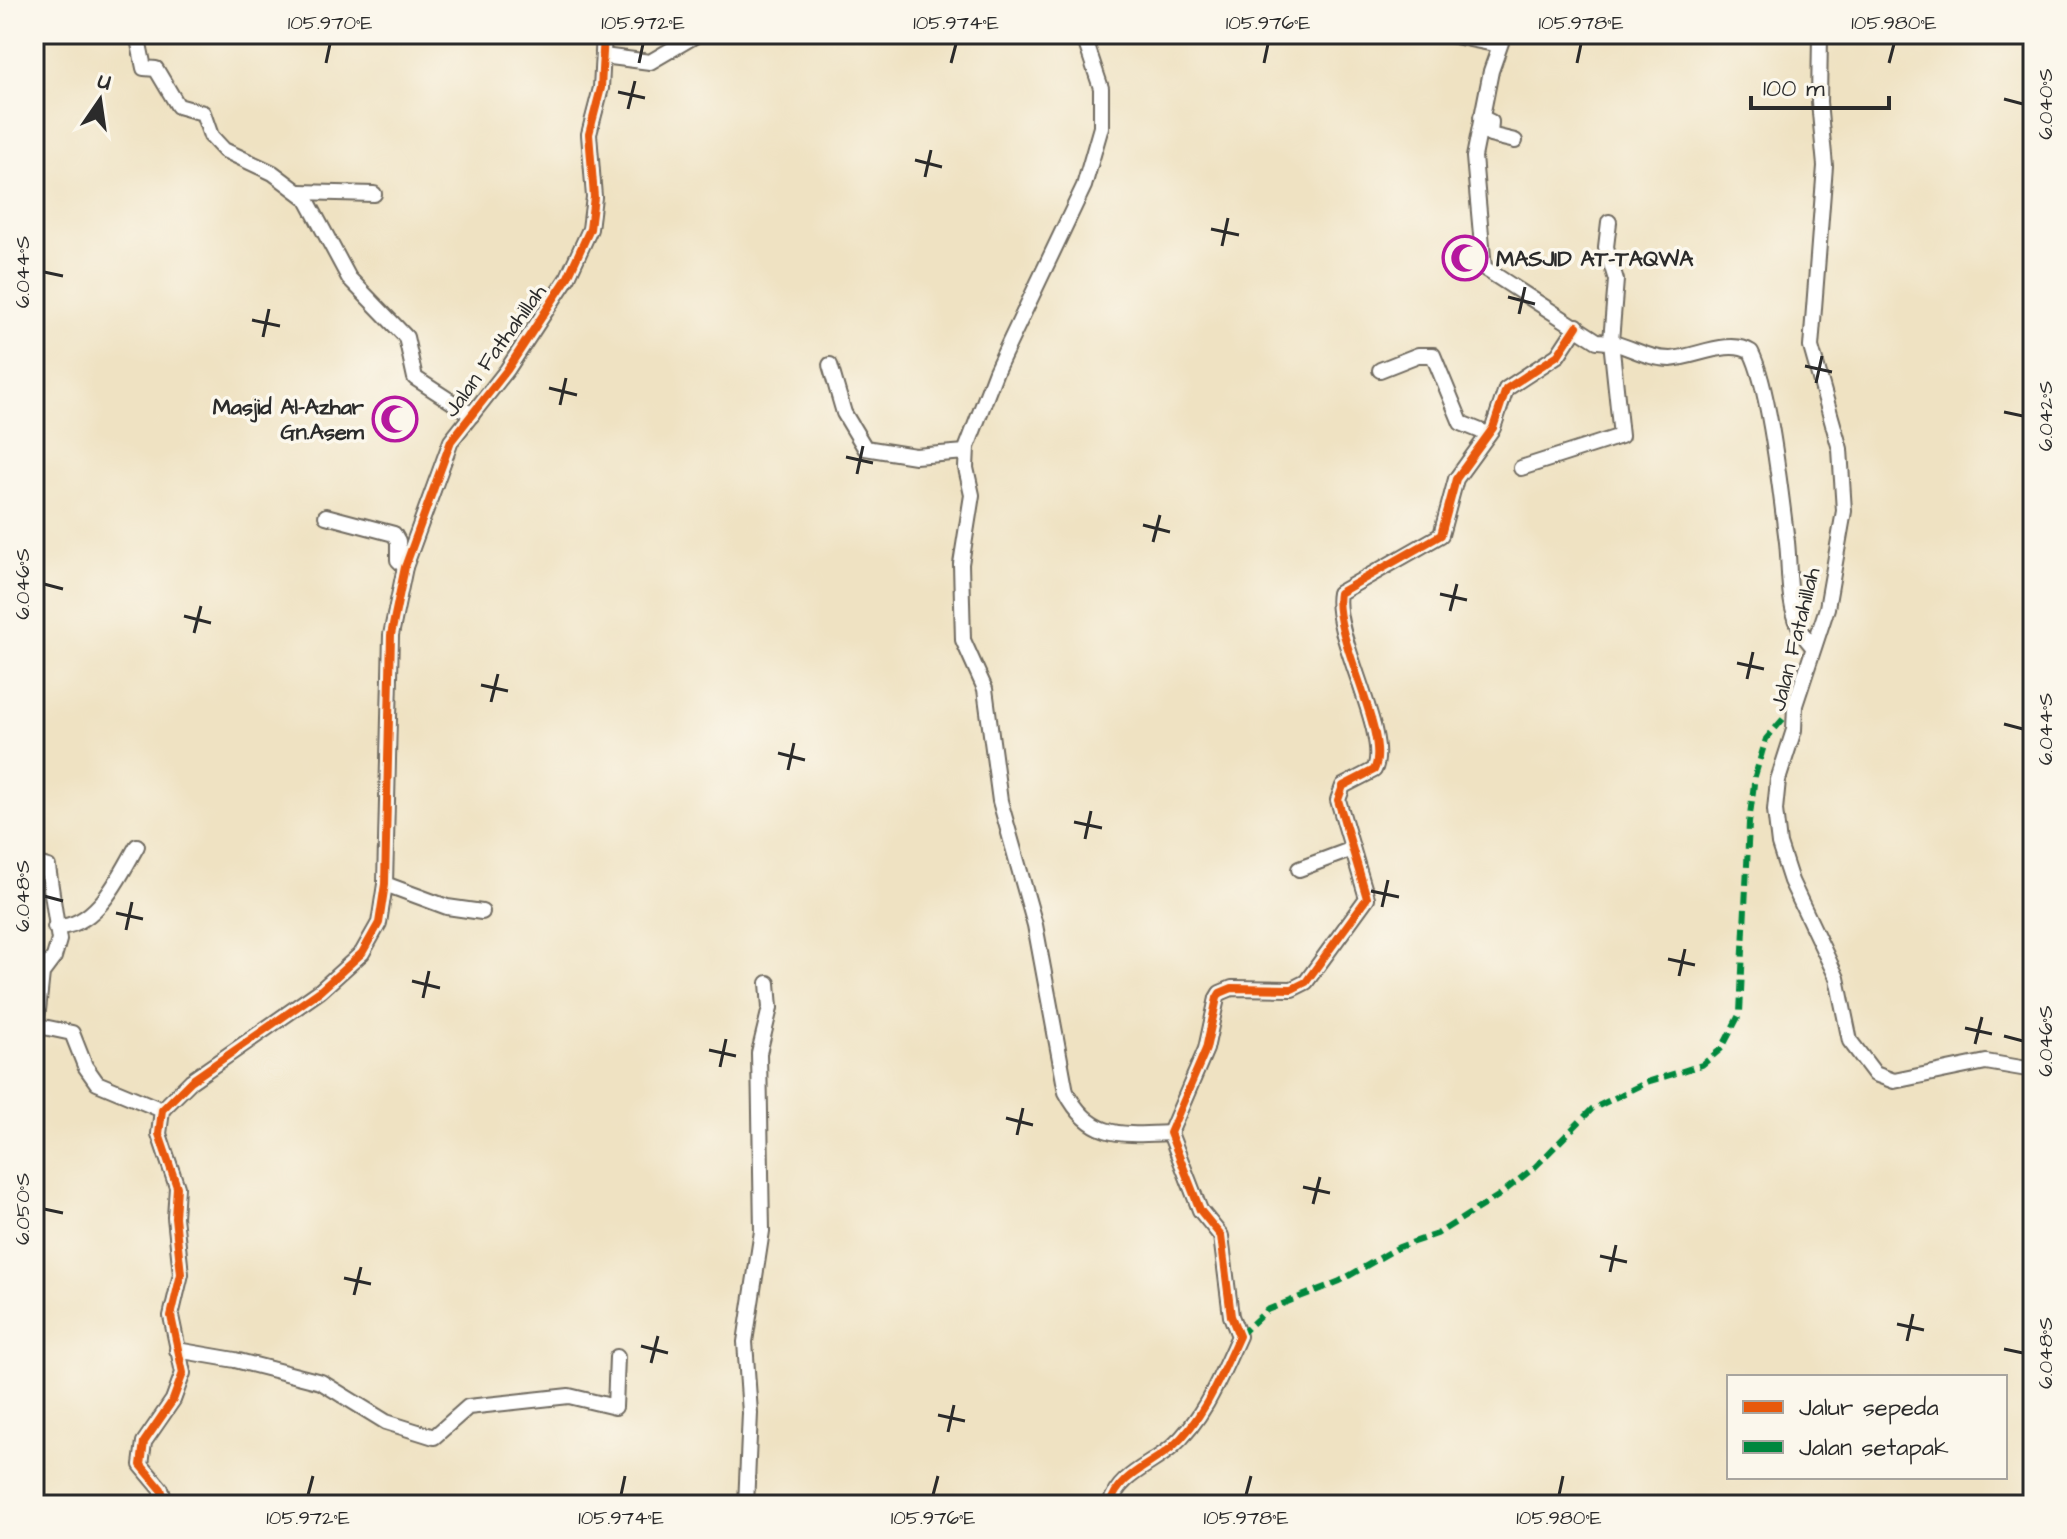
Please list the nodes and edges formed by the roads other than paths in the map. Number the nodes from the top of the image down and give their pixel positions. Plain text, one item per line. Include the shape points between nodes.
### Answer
1 (137, 34) edge
2 (604, 34) edge
3 (698, 34) edge
4 (1083, 34) edge
5 (1359, 34) edge
6 (1399, 34) edge
7 (1445, 34) edge
8 (1820, 34) edge
9 (1502, 39) edge
10 (603, 56) junction
11 (1481, 117) junction
12 (1515, 141) dead end
13 (300, 192) junction
14 (374, 194) dead end
15 (1609, 222) dead end
16 (1577, 326) junction
17 (1611, 341) junction
18 (830, 365) dead end
19 (1380, 370) dead end
20 (472, 415) junction
21 (1488, 434) junction
22 (966, 452) junction
23 (1521, 468) dead end
24 (326, 516) dead end
25 (405, 567) junction
26 (1813, 647) junction
27 (137, 846) dead end
28 (1350, 850) junction
29 (34, 863) edge
30 (1299, 869) dead end
31 (385, 884) junction
32 (482, 912) dead end
33 (55, 927) junction
34 (768, 983) dead end
35 (35, 1025) edge
36 (34, 1048) edge
37 (2033, 1070) edge
38 (162, 1110) junction
39 (1170, 1133) junction
40 (177, 1350) junction
41 (617, 1357) dead end
42 (166, 1505) edge
43 (746, 1505) edge
44 (1110, 1505) edge

1 - 13 street via 144,68 156,69 178,106 203,113 218,145
2 - 10 street, Jalan Fathahillah
3 - 10 street via 650,62
4 - 22 street via 1103,97 1093,160 991,381
5 - 6 street
7 - 9 street
8 - 26 street, Jalan Fatahillah via 1825,166 1811,347 1840,449 1845,489 1833,583
9 - 11 street
10 - 20 street, Jalan Fathahillah via 589,134 594,197 590,229 560,290
11 - 12 street via 1491,122 1490,135
11 - 16 street via 1474,175 1484,268
13 - 14 street
13 - 20 street via 349,278 406,337 415,378
15 - 17 street via 1606,247 1616,280
16 - 17 street via 1597,341
16 - 21 street via 1558,355 1506,389
17 - 23 street via 1621,436
17 - 26 street via 1670,359 1747,349 1757,366 1764,401 1787,541 1792,614
18 - 22 street via 844,413 865,448 915,456
19 - 21 street via 1418,355 1433,355 1461,423
20 - 25 street, Jalan Fathahillah via 451,441 438,470
21 - 28 street via 1456,479 1441,535 1339,593 1377,761 1374,770 1340,789
22 - 39 street via 972,495 961,564 963,640 985,689 1000,801 1035,925 1066,1092 1076,1110 1102,1131
24 - 25 street via 394,534 398,560
25 - 31 street, Jalan Fathahillah via 391,635
26 - 37 street, Jalan Fatahillah via 1778,780 1776,826 1791,881 1837,978 1850,1041 1875,1074 1886,1080 1986,1062
27 - 33 street via 91,913 77,925
28 - 30 street
28 - 39 street via 1367,887 1365,904 1306,982 1292,989 1232,988 1220,993 1206,1049
29 - 33 street via 48,867
31 - 32 street via 447,907
31 - 38 street, Jalan Fathahillah via 379,923 362,953 338,977 191,1081
33 - 35 street via 58,950 42,973
34 - 43 street via 770,1008 759,1053 762,1231 745,1342 750,1444
35 - 36 street
35 - 38 street via 72,1033 97,1083
38 - 40 street via 159,1134 177,1187 181,1274 171,1316
39 - 44 street via 1200,1210 1221,1236 1231,1316 1239,1336 1196,1421 1172,1447 1117,1486
40 - 41 street via 321,1382 398,1427 434,1437 468,1407 569,1396 614,1407
40 - 42 street via 180,1385 141,1454 141,1465 161,1489

